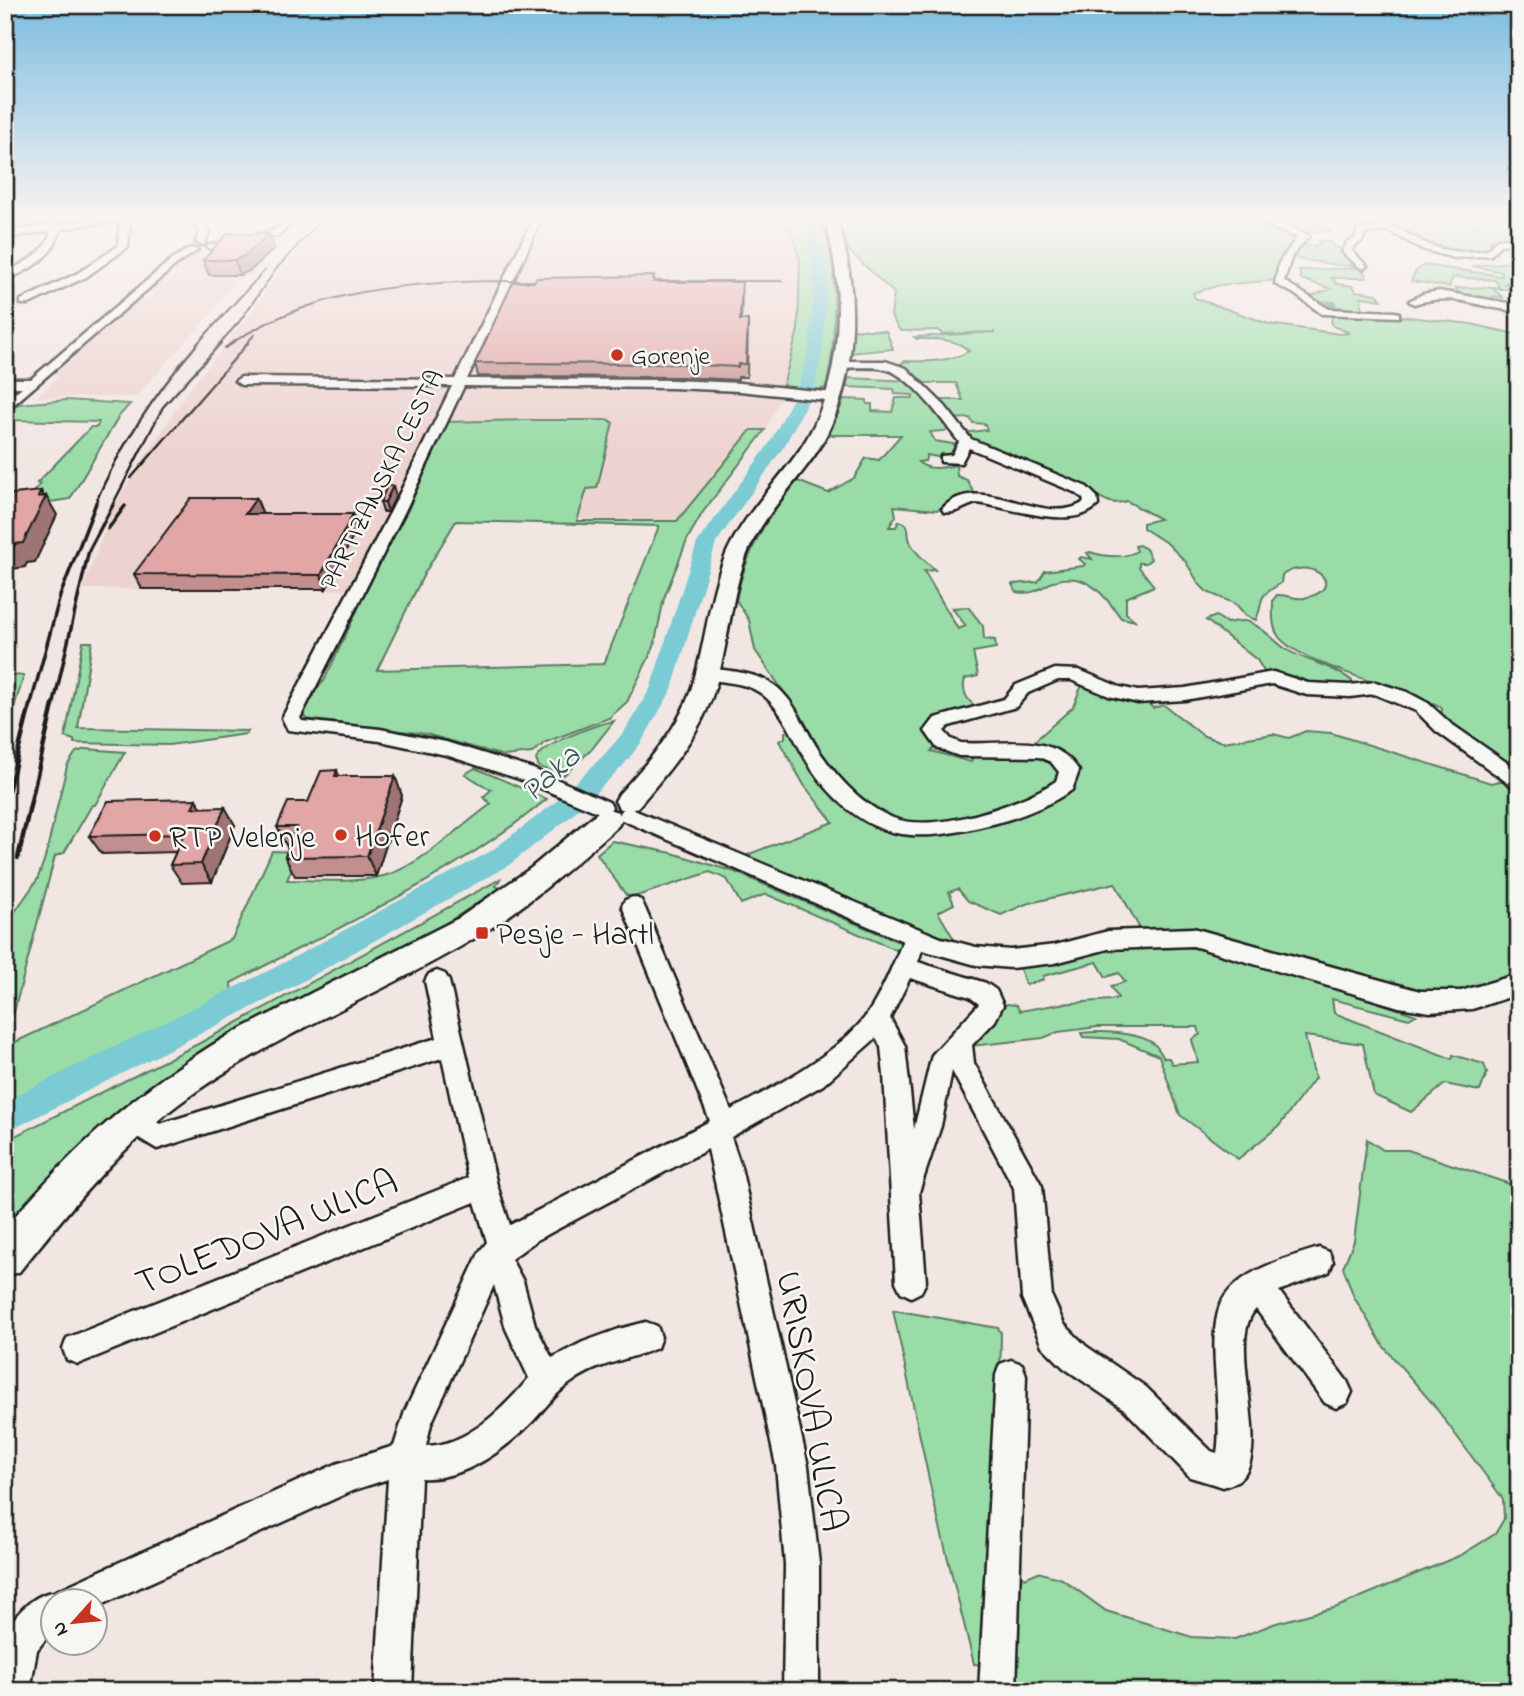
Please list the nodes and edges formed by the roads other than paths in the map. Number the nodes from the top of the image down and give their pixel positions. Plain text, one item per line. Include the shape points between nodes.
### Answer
1 (37, 296) edge
2 (134, 296) edge
3 (502, 296) edge
4 (841, 296) edge
5 (1304, 296) edge
6 (1429, 296) edge
7 (1460, 296) edge
8 (1414, 301) dead end
9 (25, 302) dead end
10 (1519, 309) edge
11 (1333, 313) junction
12 (1395, 315) dead end
13 (1325, 324) dead end
14 (840, 364) junction
15 (241, 381) dead end
16 (461, 382) junction
17 (5, 383) edge
18 (34, 383) junction
19 (825, 396) junction
20 (5, 408) edge
21 (966, 442) junction
22 (946, 459) dead end
23 (948, 509) dead end
24 (707, 674) junction
25 (1519, 781) edge
26 (611, 808) junction
27 (633, 906) dead end
28 (916, 936) junction
29 (904, 967) junction
30 (437, 981) dead end
31 (1519, 984) edge
32 (878, 1019) junction
33 (959, 1041) junction
34 (452, 1044) junction
35 (133, 1120) junction
36 (719, 1129) junction
37 (483, 1185) junction
38 (906, 1190) junction
39 (498, 1252) junction
40 (5, 1258) edge
41 (1319, 1262) dead end
42 (911, 1282) dead end
43 (1258, 1286) junction
44 (646, 1337) dead end
45 (78, 1349) dead end
46 (1011, 1375) dead end
47 (547, 1381) junction
48 (1336, 1392) dead end
49 (406, 1461) junction
50 (97, 1588) edge
51 (38, 1619) edge
52 (11, 1691) edge
53 (393, 1691) edge
54 (801, 1691) edge
55 (997, 1691) edge

1 - 9 street
2 - 18 street
3 - 16 street, PARTIZANSKA CESTA
4 - 14 main road
5 - 11 street
6 - 8 street
7 - 10 street
11 - 12 street
11 - 13 street
14 - 19 main road
14 - 21 street via 902,370
15 - 16 street
16 - 19 street via 672,384
16 - 26 street, PARTIZANSKA CESTA via 291,718 295,726 392,736 452,750
17 - 18 street
18 - 20 street
19 - 24 main road via 818,436 760,512 731,567
21 - 22 street via 956,460
21 - 23 street via 1079,489 1088,494 1091,505 1073,513 1052,512 985,499 957,502
24 - 25 street via 757,684 771,692 834,783 876,818 901,828 931,829 979,820 1040,799 1065,785 1069,771 1051,752 973,752 940,741 934,731 942,723 1010,703 1033,682 1065,674 1138,697 1211,690 1265,678 1320,691 1375,688 1422,707
24 - 26 main road via 692,715 655,770
26 - 28 street
26 - 35 main road via 563,859 472,925 266,1032 169,1091
27 - 36 street, URISKOVA ULICA
28 - 29 street
28 - 31 street via 976,956 1011,958 1055,954 1108,940 1193,937 1432,1004
29 - 32 street
29 - 33 street via 988,997 986,1014
30 - 34 street
32 - 36 street via 814,1077
32 - 38 street via 893,1045
33 - 38 street via 941,1063 928,1126
33 - 43 street via 968,1079 1028,1186 1037,1298 1053,1335 1075,1357 1135,1398 1202,1465 1213,1470 1223,1471 1232,1464 1235,1444 1233,1311
34 - 35 street via 158,1137
34 - 37 street
35 - 40 main road via 69,1181
36 - 39 street via 527,1230
36 - 54 street, URISKOVA ULICA via 792,1466 802,1564
37 - 39 street
37 - 45 street, TOLEDOVA ULICA
38 - 42 street
39 - 47 street via 521,1329
39 - 49 street via 478,1282 416,1422
41 - 43 street
43 - 48 street
44 - 47 street via 598,1350
46 - 55 street
47 - 49 street via 514,1418 472,1448 436,1461
49 - 50 street via 348,1476
49 - 53 street
51 - 52 street via 16,1657

